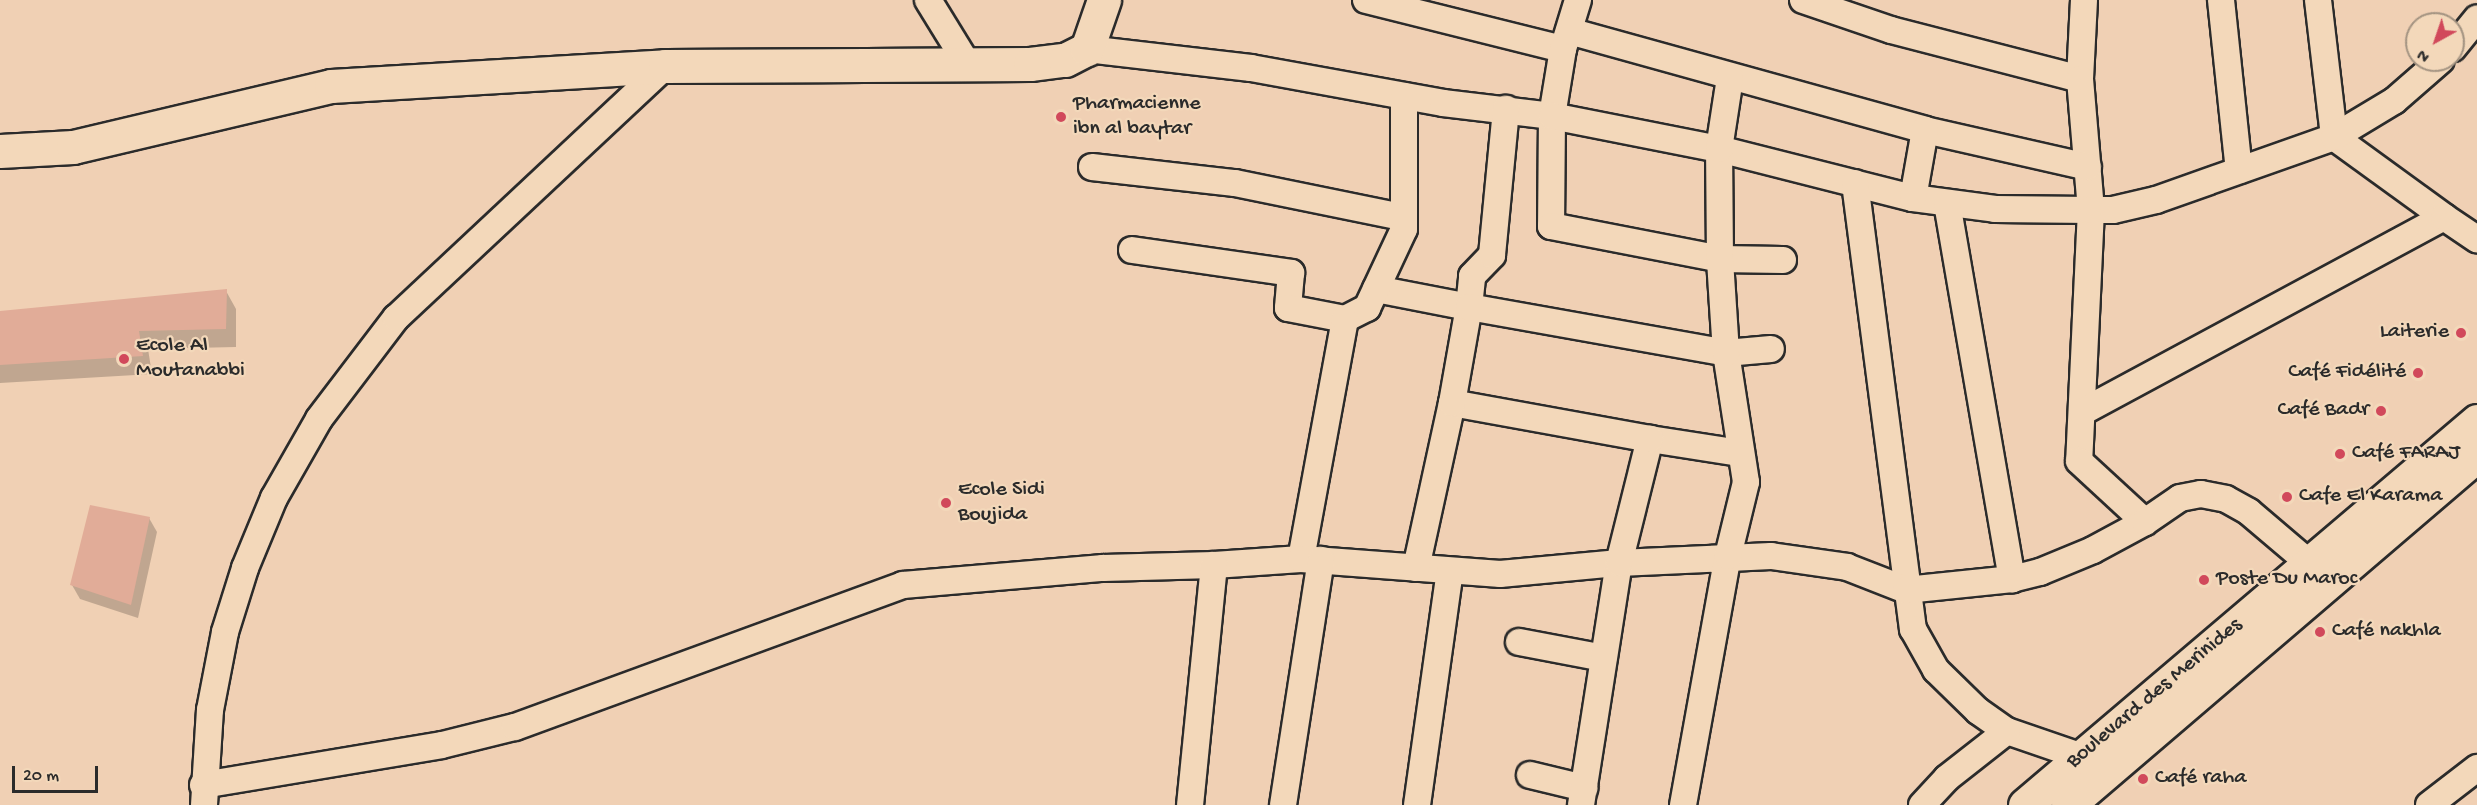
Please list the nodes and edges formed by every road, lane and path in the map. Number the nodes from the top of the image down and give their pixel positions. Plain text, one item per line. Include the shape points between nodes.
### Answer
1 (928, 0) edge
2 (1104, 0) edge
3 (1366, 0) edge
4 (1578, 0) edge
5 (1803, 0) edge
6 (2084, 0) edge
7 (2222, 0) edge
8 (2318, 0) edge
9 (2477, 18) edge
10 (2465, 33) edge
11 (1566, 40) junction
12 (1087, 49) junction
13 (968, 65) junction
14 (665, 66) junction
15 (2427, 72) edge
16 (1730, 78) junction
17 (2080, 79) junction
18 (1404, 96) junction
19 (1506, 109) junction
20 (1552, 116) junction
21 (1925, 130) junction
22 (2334, 136) junction
23 (1719, 149) junction
24 (0, 151) edge
25 (1092, 167) dead end
26 (2088, 167) junction
27 (2239, 170) junction
28 (1855, 183) junction
29 (1913, 198) junction
30 (1947, 203) junction
31 (2091, 210) junction
32 (2444, 216) junction
33 (1402, 217) junction
34 (2477, 239) edge
35 (1132, 250) dead end
36 (1720, 259) junction
37 (1783, 260) dead end
38 (1376, 289) junction
39 (1469, 308) junction
40 (1345, 320) junction
41 (1771, 350) dead end
42 (1726, 353) junction
43 (1452, 403) junction
44 (2082, 412) junction
45 (2477, 421) edge
46 (1650, 439) junction
47 (1739, 453) junction
48 (2477, 455) edge
49 (2145, 522) junction
50 (1728, 556) junction
51 (1311, 560) junction
52 (1619, 563) junction
53 (2309, 564) junction
54 (1214, 565) junction
55 (1416, 568) junction
56 (1450, 571) junction
57 (2012, 579) junction
58 (1905, 590) junction
59 (1519, 642) dead end
60 (1604, 658) junction
61 (2007, 731) junction
62 (2080, 756) junction
63 (2477, 768) edge
64 (1530, 775) dead end
65 (203, 795) edge
66 (1582, 797) edge
67 (1190, 805) edge
68 (1283, 805) edge
69 (1417, 805) edge
70 (1683, 805) edge
71 (1922, 805) edge
72 (2025, 805) edge
73 (2068, 805) edge
74 (2428, 805) edge

1 - 13 street
2 - 12 street
3 - 11 street
4 - 11 street
5 - 17 street via 1891,30
6 - 17 street
7 - 27 street
8 - 22 street
9 - 10 street
11 - 16 street
11 - 20 street
12 - 13 street via 1065,60
12 - 18 street via 1251,68
13 - 14 street
14 - 24 street via 331,86 73,147
14 - 65 street via 396,318 319,419 274,498 225,632 212,699
15 - 22 street via 2394,100
16 - 21 street
16 - 23 street
17 - 26 street
18 - 19 street
18 - 33 street
19 - 20 street
19 - 39 street via 1492,255 1472,276
20 - 23 street
20 - 36 street via 1551,226
21 - 26 street
21 - 29 street
22 - 27 street
22 - 32 street
23 - 28 street
23 - 36 street
25 - 33 street via 1235,183
26 - 31 street
27 - 31 street via 2156,200 2113,210
28 - 29 street
28 - 58 street
29 - 30 street
30 - 31 street via 1995,209
30 - 57 street
31 - 44 street
32 - 34 street
32 - 44 street
33 - 38 street via 1404,229
35 - 40 street via 1291,273 1288,308
36 - 37 street
36 - 42 street
38 - 39 street
38 - 40 street via 1367,308
39 - 42 street
39 - 43 street
40 - 51 street
41 - 42 street
42 - 47 street
43 - 46 street
43 - 55 street
44 - 49 street via 2079,461
45 - 53 street, Boulevard des Merinides
46 - 47 street
46 - 52 street
47 - 50 street via 1746,482
48 - 73 street, Boulevard des Merinides
49 - 53 street via 2180,498 2201,494 2226,499 2249,512
49 - 57 street via 2068,561
50 - 52 street
50 - 58 street via 1815,560 1847,567
50 - 70 street
51 - 54 street
51 - 55 street
51 - 68 street
52 - 56 street via 1500,574
52 - 60 street
53 - 62 street, Boulevard des Merinides
54 - 65 street via 1103,568 903,585 515,727
54 - 67 street
55 - 56 street
56 - 69 street
57 - 58 street
58 - 61 street via 1913,629 1936,670 1962,698
59 - 60 street
60 - 66 street
61 - 62 street
61 - 71 street via 1947,778
62 - 72 street, Boulevard des Merinides
63 - 74 street
64 - 66 street

